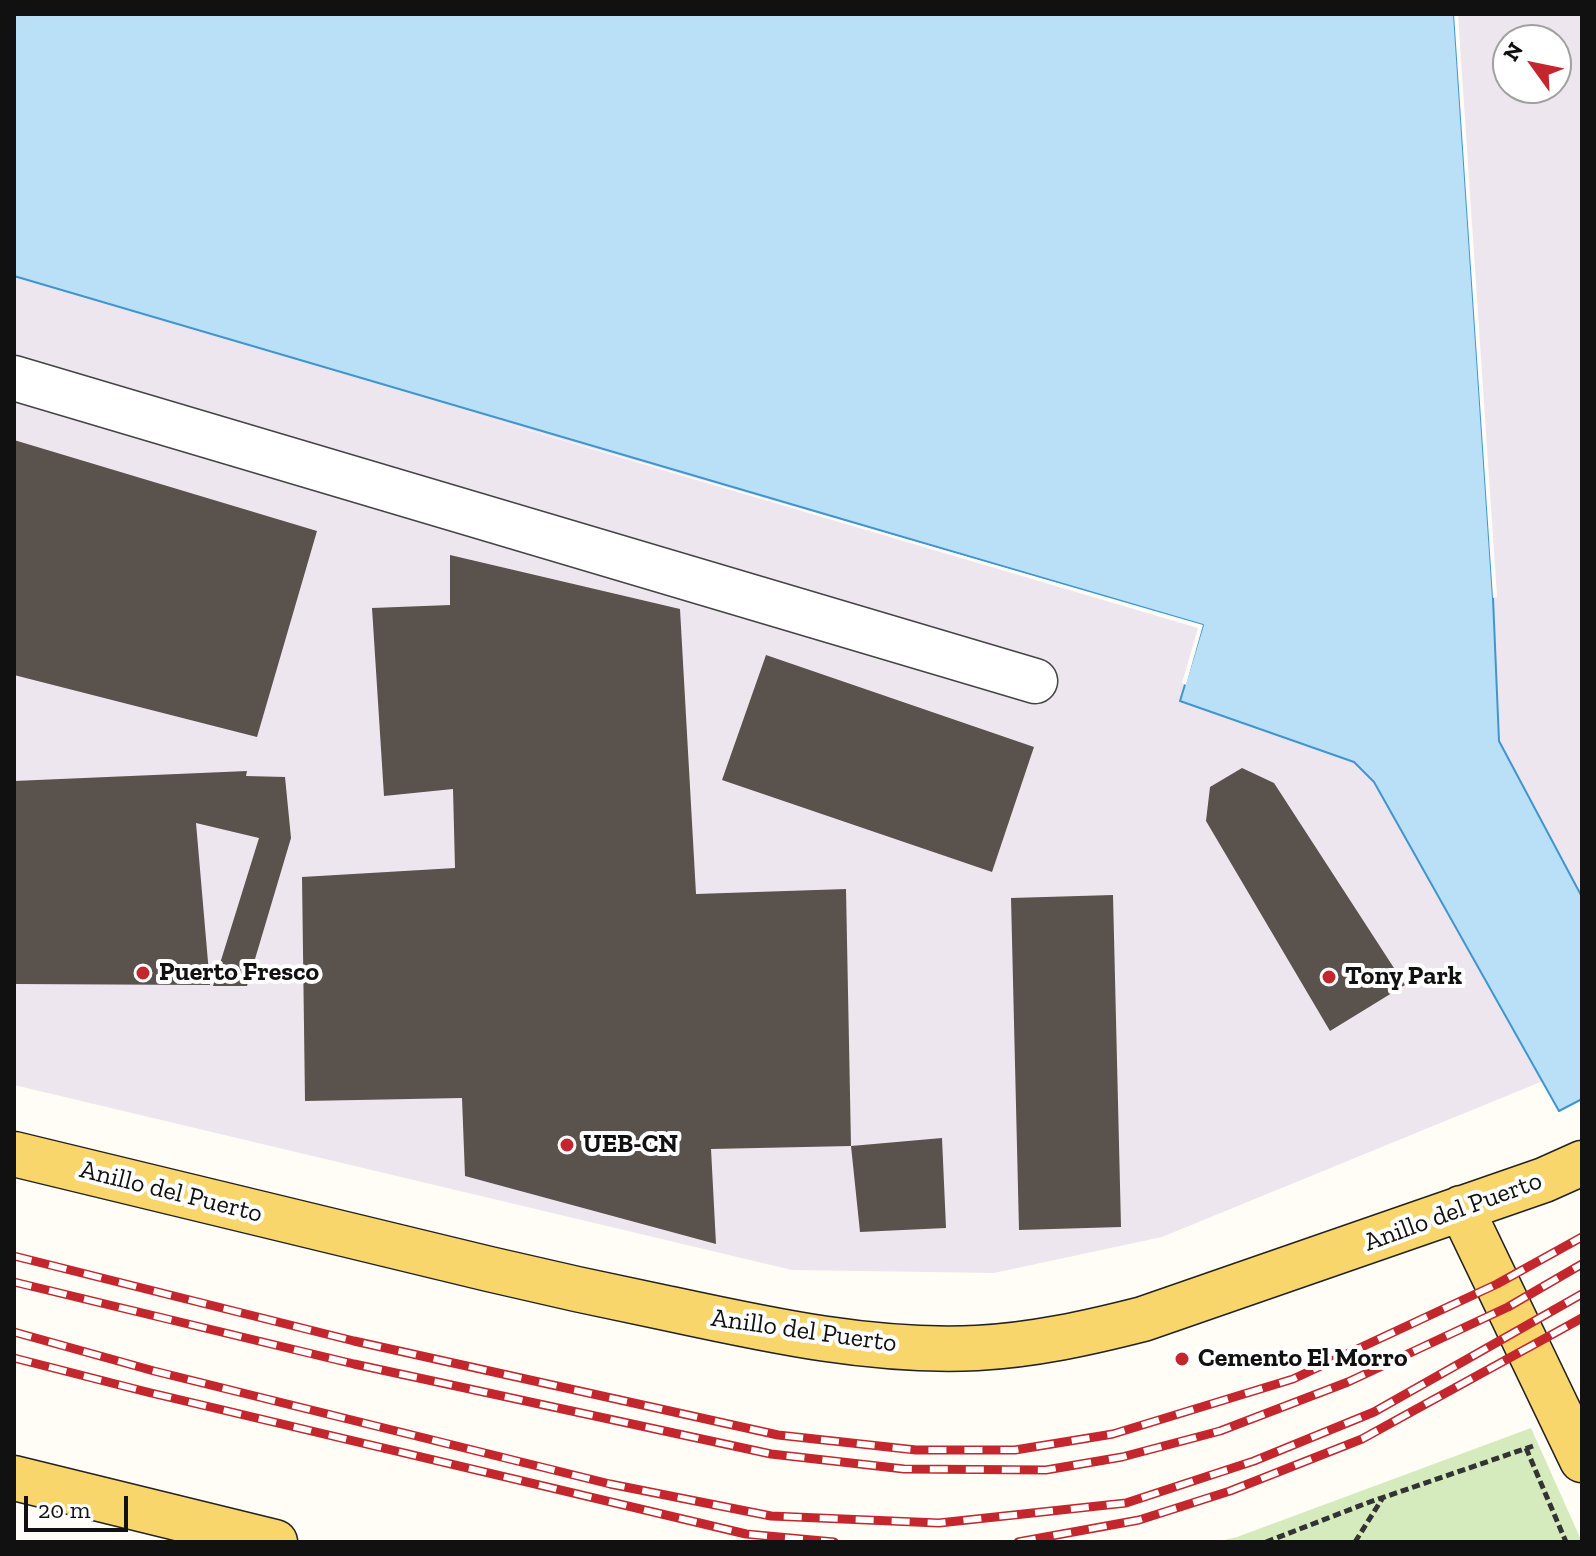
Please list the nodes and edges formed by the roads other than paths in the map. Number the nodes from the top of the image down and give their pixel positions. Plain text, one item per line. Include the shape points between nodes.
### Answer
1 (14, 378) edge
2 (1035, 681) dead end
3 (14, 1154) edge
4 (1582, 1163) edge
5 (1461, 1208) junction
6 (1575, 1446) edge
7 (14, 1478) edge
8 (275, 1542) edge

1 - 2 lane
3 - 5 main road, Anillo del Puerto via 602,1296 742,1326 902,1347 975,1348 1087,1334
4 - 5 main road, Anillo del Puerto
5 - 6 main road
7 - 8 main road

